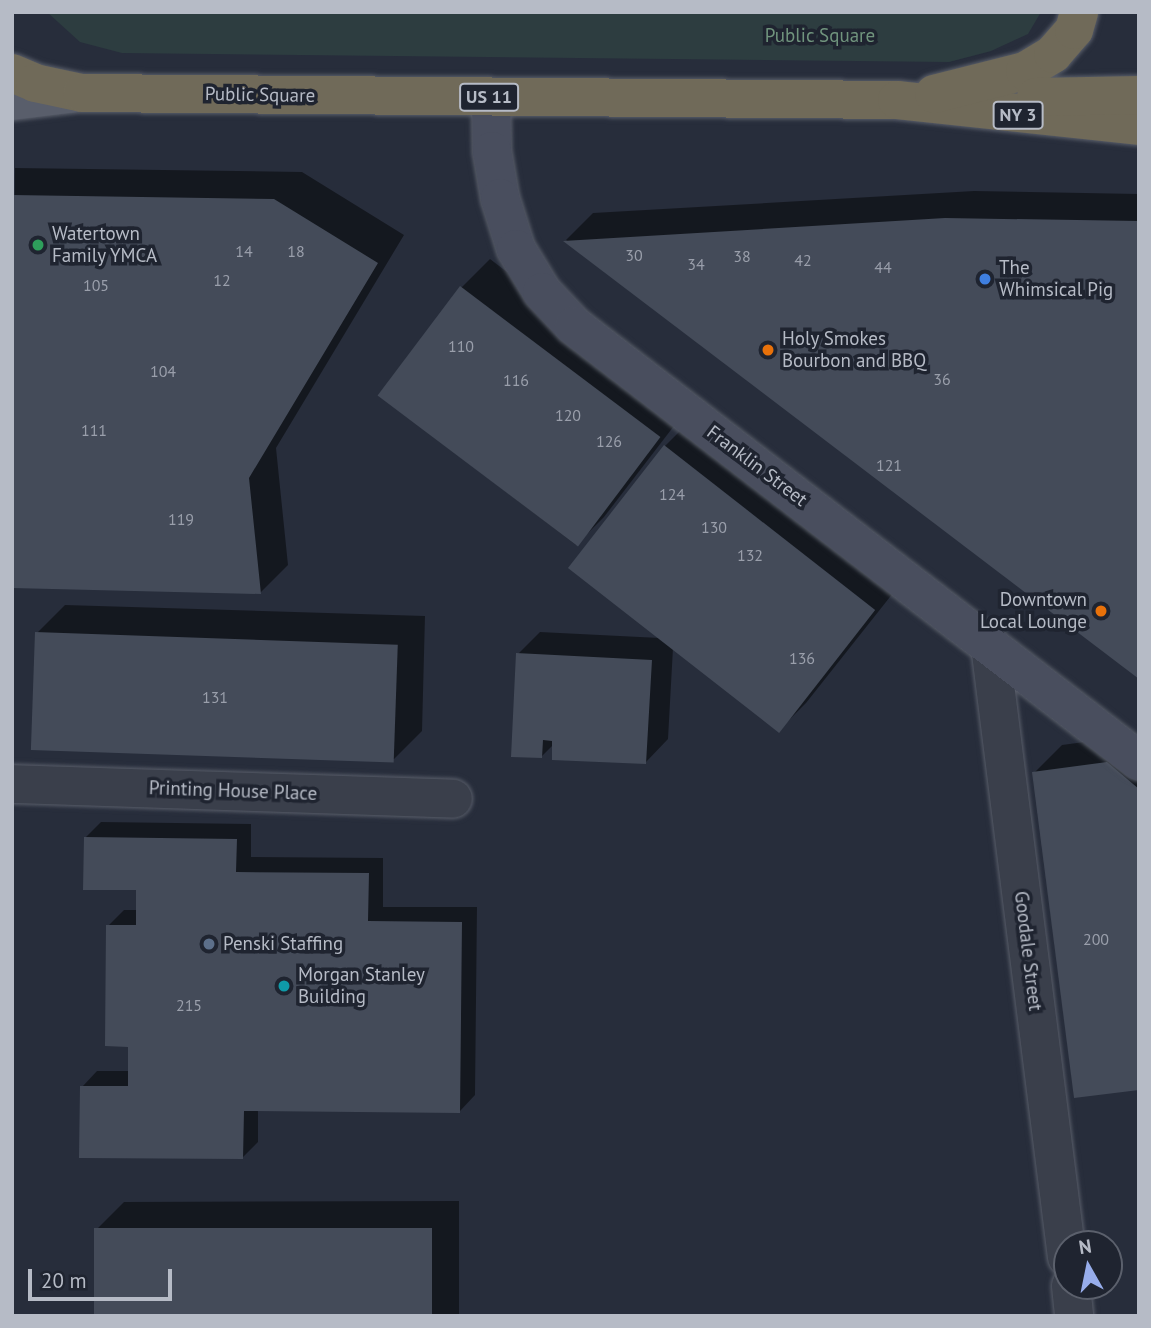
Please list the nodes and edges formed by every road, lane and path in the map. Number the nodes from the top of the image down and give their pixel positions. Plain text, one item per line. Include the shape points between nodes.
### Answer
1 (1079, 12) edge
2 (12, 47) edge
3 (12, 72) edge
4 (82, 93) junction
5 (1139, 95) edge
6 (491, 97) junction
7 (897, 100) junction
8 (12, 102) edge
9 (1139, 126) edge
10 (990, 645) junction
11 (1139, 761) edge
12 (12, 784) edge
13 (453, 799) dead end
14 (1064, 1230) edge

1 - 7 highway via 1074,30 1053,54 1025,71 989,83
2 - 4 highway via 24,63 53,83
3 - 4 highway, Public Square via 35,83
4 - 6 highway, Public Square / US 11
4 - 8 main road, US 11
5 - 7 highway, US 11
6 - 7 highway, Public Square / US 11
6 - 10 street, Franklin Street via 492,151 500,198 516,249 542,292 574,326
7 - 9 highway, Public Square / NY 3
10 - 11 street, Franklin Street
10 - 14 street, Goodale Street
12 - 13 street, Printing House Place

